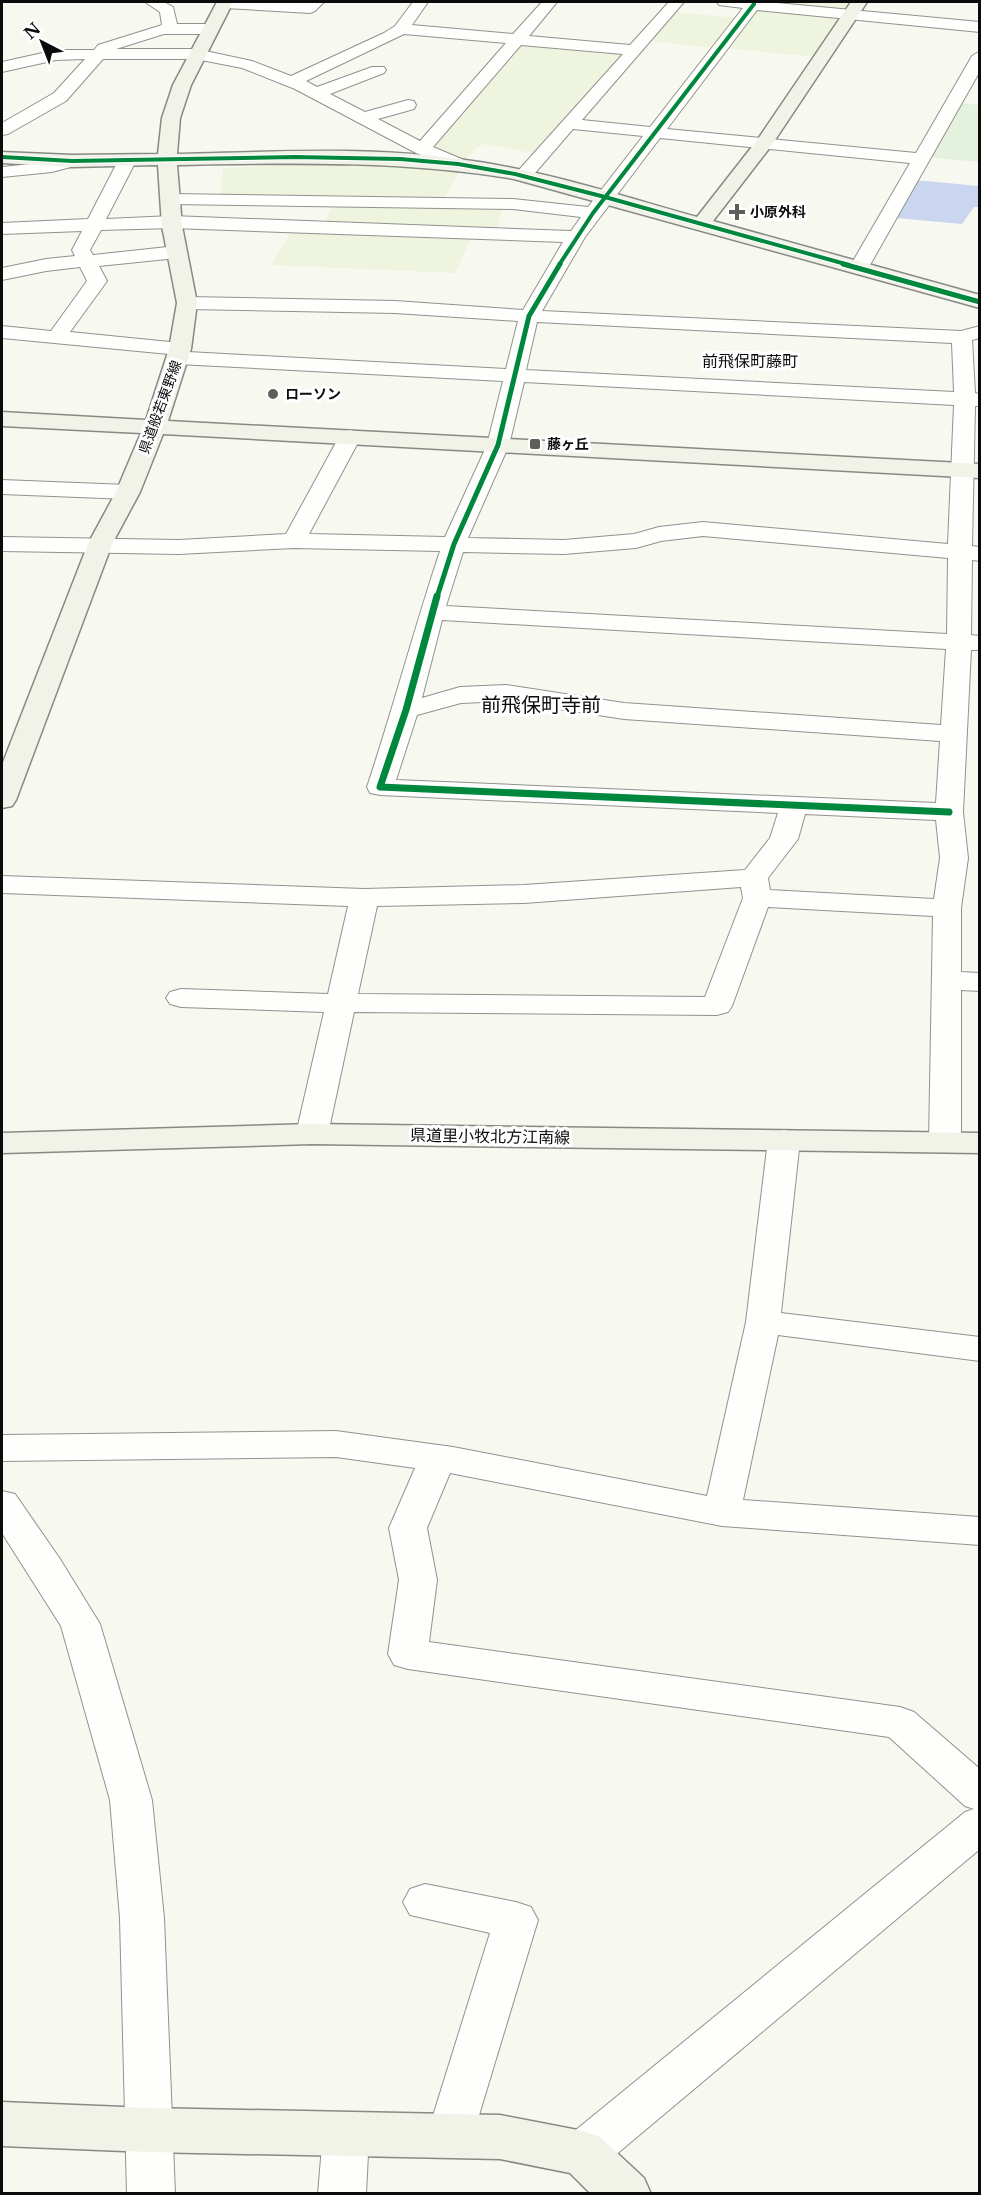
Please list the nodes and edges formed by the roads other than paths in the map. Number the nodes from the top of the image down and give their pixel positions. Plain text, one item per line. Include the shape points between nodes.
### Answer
1 (153, 2) edge
2 (225, 2) edge
3 (316, 2) edge
4 (420, 2) edge
5 (550, 2) edge
6 (677, 2) edge
7 (724, 2) edge
8 (754, 4) junction
9 (855, 8) edge
10 (168, 10) junction
11 (140, 16) dead end
12 (980, 27) edge
13 (170, 28) junction
14 (210, 29) junction
15 (401, 29) junction
16 (383, 40) junction
17 (515, 40) junction
18 (424, 44) dead end
19 (12, 46) dead end
20 (362, 49) junction
21 (634, 50) junction
22 (196, 54) junction
23 (56, 55) junction
24 (98, 55) junction
25 (980, 56) edge
26 (391, 58) dead end
27 (2, 67) edge
28 (378, 70) dead end
29 (293, 81) junction
30 (316, 93) junction
31 (408, 105) dead end
32 (364, 118) junction
33 (570, 124) junction
34 (2, 130) edge
35 (655, 132) junction
36 (765, 142) junction
37 (422, 148) junction
38 (2, 157) edge
39 (920, 159) junction
40 (127, 161) junction
41 (167, 161) junction
42 (72, 162) junction
43 (458, 164) junction
44 (2, 172) edge
45 (523, 176) junction
46 (605, 197) junction
47 (170, 199) junction
48 (593, 213) junction
49 (172, 222) junction
50 (12, 224) edge
51 (701, 224) junction
52 (91, 227) junction
53 (576, 237) junction
54 (177, 252) junction
55 (85, 261) junction
56 (859, 268) junction
57 (2, 274) edge
58 (980, 302) edge
59 (187, 303) junction
60 (529, 316) junction
61 (2, 332) edge
62 (971, 334) edge
63 (57, 336) junction
64 (179, 353) junction
65 (515, 375) junction
66 (972, 400) edge
67 (2, 418) edge
68 (155, 426) junction
69 (350, 437) junction
70 (498, 444) junction
71 (970, 471) edge
72 (2, 487) edge
73 (128, 492) junction
74 (294, 541) junction
75 (2, 544) edge
76 (100, 544) junction
77 (454, 544) junction
78 (969, 554) edge
79 (432, 612) junction
80 (969, 643) edge
81 (406, 710) junction
82 (953, 739) junction
83 (980, 745) edge
84 (2, 801) edge
85 (794, 805) junction
86 (949, 812) junction
87 (967, 858) edge
88 (2, 885) edge
89 (756, 888) junction
90 (364, 898) junction
91 (947, 908) junction
92 (948, 980) junction
93 (980, 982) edge
94 (181, 998) dead end
95 (340, 1003) junction
96 (312, 1134) junction
97 (784, 1140) junction
98 (945, 1142) junction
99 (2, 1143) edge
100 (980, 1143) edge
101 (763, 1322) junction
102 (980, 1349) edge
103 (2, 1448) edge
104 (438, 1458) junction
105 (2, 1504) edge
106 (722, 1512) junction
107 (980, 1531) edge
108 (980, 1794) edge
109 (980, 1824) edge
110 (425, 1902) dead end
111 (2, 2124) edge
112 (148, 2130) junction
113 (346, 2134) junction
114 (450, 2135) junction
115 (583, 2153) junction
116 (151, 2193) edge
117 (342, 2193) edge
118 (626, 2193) edge

1 - 10 street
2 - 3 street via 310,8
2 - 14 street, 県道般若東野線
4 - 15 street
5 - 17 street
6 - 21 street
7 - 8 street
8 - 9 street
8 - 35 street
9 - 12 street
9 - 36 street
10 - 11 street
10 - 13 street
13 - 14 street
13 - 24 street via 104,48
14 - 22 street, 県道般若東野線
15 - 16 street
15 - 17 street
16 - 18 street
16 - 20 street
17 - 21 street
17 - 37 street
19 - 23 street
20 - 26 street
20 - 29 street
21 - 33 street
22 - 24 street
22 - 29 street via 246,64
22 - 41 street, 県道般若東野線 via 171,118
23 - 24 street
23 - 27 street
24 - 34 street via 60,97
25 - 39 street via 962,99
28 - 30 street
29 - 30 street
30 - 32 street
31 - 32 street
32 - 37 street
33 - 35 street
33 - 45 street
35 - 36 street
35 - 46 street
36 - 39 street
36 - 51 street
37 - 43 street
38 - 42 street
39 - 56 street
40 - 41 street
40 - 42 street
40 - 52 street
41 - 43 street via 294,157
41 - 47 street, 県道般若東野線
42 - 44 street
43 - 45 street
45 - 46 street
46 - 48 street
46 - 51 street
47 - 48 street via 513,204
47 - 49 street, 県道般若東野線
48 - 53 street
49 - 52 street
49 - 53 street
49 - 54 street, 県道般若東野線
50 - 52 street
51 - 56 street
52 - 55 street via 81,250
53 - 60 street
54 - 55 street
54 - 59 street, 県道般若東野線
55 - 57 street
55 - 63 street via 97,281
56 - 58 street
59 - 60 street via 395,307
59 - 64 street, 県道般若東野線
60 - 62 street
60 - 65 street
61 - 63 street
62 - 66 street
63 - 64 street
64 - 65 street
64 - 68 street, 県道般若東野線
65 - 66 street
65 - 70 street
66 - 71 street
67 - 68 street
68 - 69 street
68 - 73 street, 県道般若東野線
69 - 70 street
69 - 74 street
70 - 71 street
70 - 77 street
71 - 78 street
72 - 73 street
73 - 76 street, 県道般若東野線
74 - 76 street via 179,548
74 - 77 street
75 - 76 street
76 - 84 street, 県道般若東野線
77 - 78 street via 564,547 636,541 703,529
77 - 79 street
78 - 80 street
79 - 80 street
79 - 81 street
80 - 82 street
81 - 82 street via 460,695 506,693 624,711
81 - 85 street via 380,787
82 - 83 street
82 - 86 street
85 - 86 street
85 - 89 street via 784,839
86 - 87 street
87 - 91 street
88 - 90 street
89 - 90 street
89 - 91 street
89 - 95 street via 717,1006
90 - 95 street
91 - 92 street
92 - 93 street
92 - 98 street
94 - 95 street
95 - 96 street
96 - 97 street, 県道里小牧北方江南線
96 - 99 street, 県道里小牧北方江南線
97 - 98 street, 県道里小牧北方江南線
97 - 101 street
98 - 100 street, 県道里小牧北方江南線
101 - 102 street
101 - 106 street
103 - 104 street via 336,1444
104 - 106 street
104 - 108 street via 408,1528 418,1580 408,1654 900,1723
105 - 112 street via 80,1624 131,1800 142,1918
106 - 107 street
109 - 115 street
110 - 114 street via 516,1920
111 - 112 street
112 - 113 street
112 - 116 street
113 - 114 street
113 - 117 street
114 - 115 street via 500,2137
115 - 118 street

